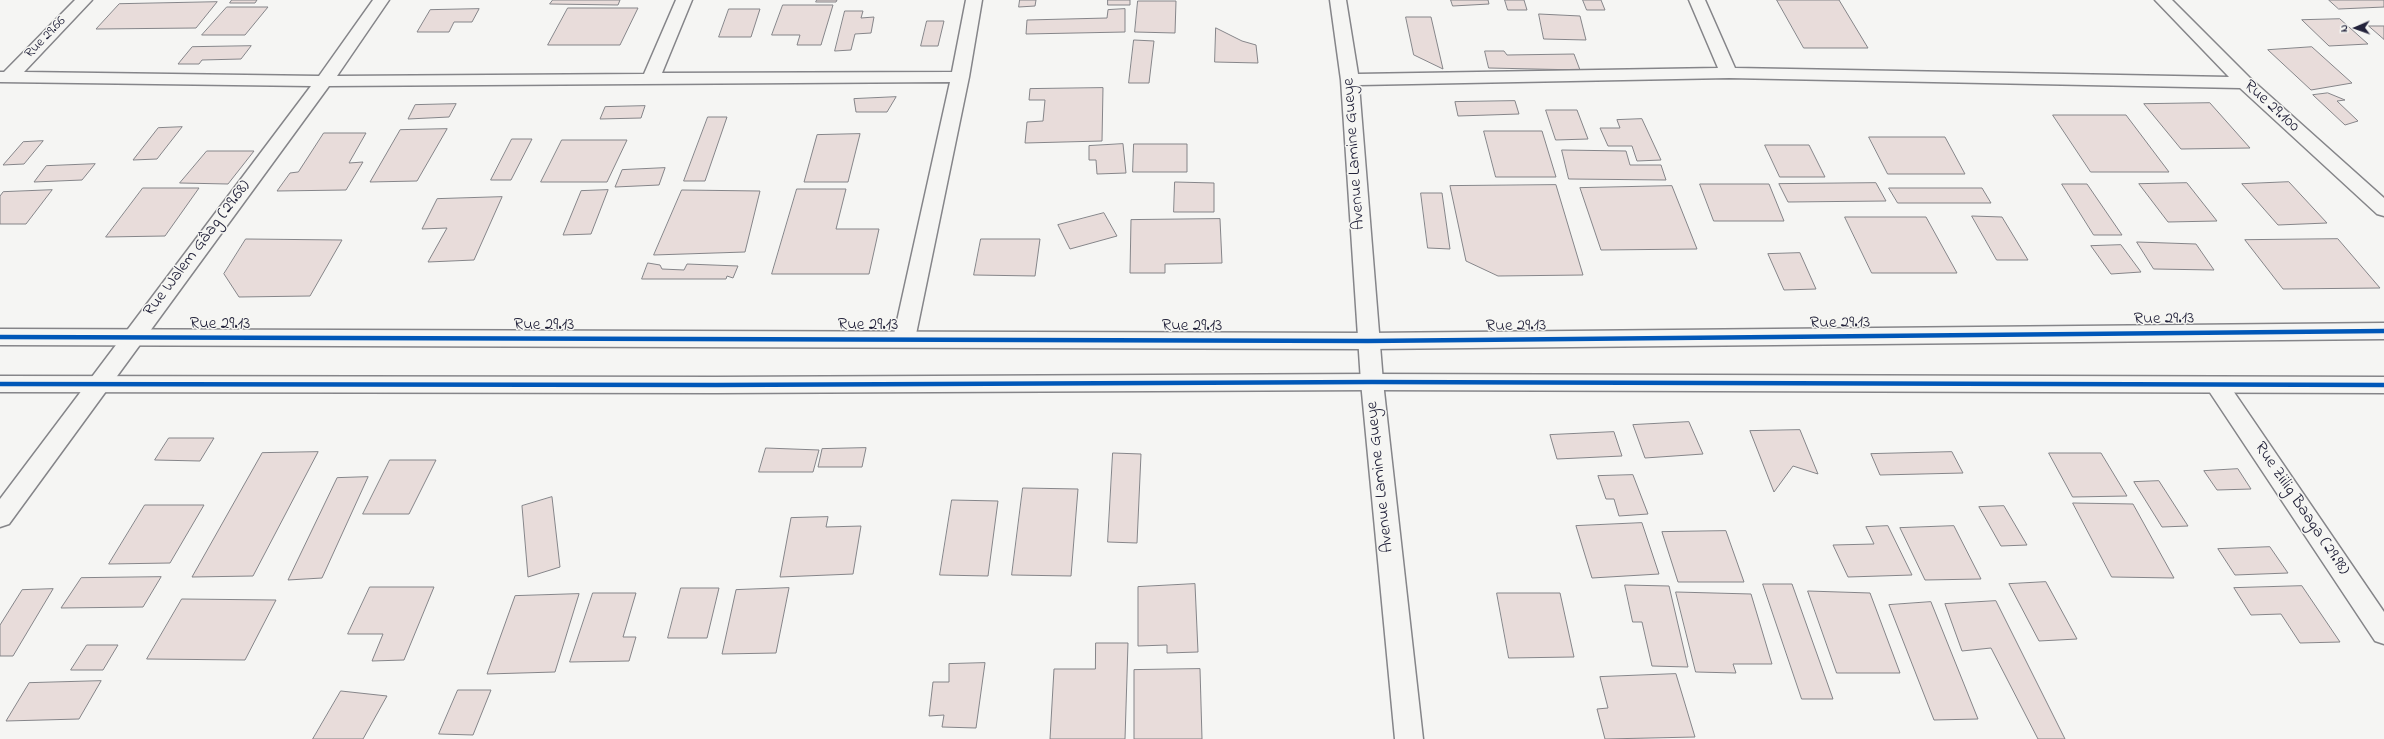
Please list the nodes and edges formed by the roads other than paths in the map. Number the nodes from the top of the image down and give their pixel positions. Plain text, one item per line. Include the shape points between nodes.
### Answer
1 (84, 0) edge
2 (380, 0) edge
3 (684, 0) edge
4 (974, 0) edge
5 (1338, 0) edge
6 (1697, 0) edge
7 (2163, 0) edge
8 (1729, 74) junction
9 (4, 77) edge
10 (960, 78) junction
11 (650, 80) junction
12 (1350, 80) junction
13 (324, 81) junction
14 (2245, 83) junction
15 (2384, 209) edge
16 (2384, 331) edge
17 (0, 337) edge
18 (131, 338) junction
19 (904, 340) junction
20 (1368, 341) junction
21 (1372, 382) junction
22 (0, 384) edge
23 (98, 384) junction
24 (2217, 385) junction
25 (2384, 385) edge
26 (0, 517) edge
27 (2384, 633) edge
28 (1409, 739) edge

1 - 9 street, Rue 29.66
2 - 13 street, Rue Walem Gâag (29.68)
3 - 11 street
4 - 10 street
5 - 12 street, Avenue Lamine Gueye
6 - 8 street
7 - 14 street, Rue 29.100
8 - 12 street
8 - 14 street
9 - 13 street
10 - 11 street
10 - 19 street
11 - 13 street
12 - 20 street, Avenue Lamine Gueye
13 - 18 street, Rue Walem Gâag (29.68)
14 - 15 street, Rue 29.100
16 - 20 street, Rue 29.13
17 - 18 street, Rue 29.13
18 - 19 street, Rue 29.13
18 - 23 street, Rue Walem Gâag (29.68)
19 - 20 street, Rue 29.13
20 - 21 street, Avenue Lamine Gueye
21 - 23 street
21 - 24 street
21 - 28 street, Avenue Lamine Gueye
22 - 23 street
23 - 26 street, Rue Walem Gâag (29.68)
24 - 25 street
24 - 27 street, Rue Ziilig Baaga (29.98)

